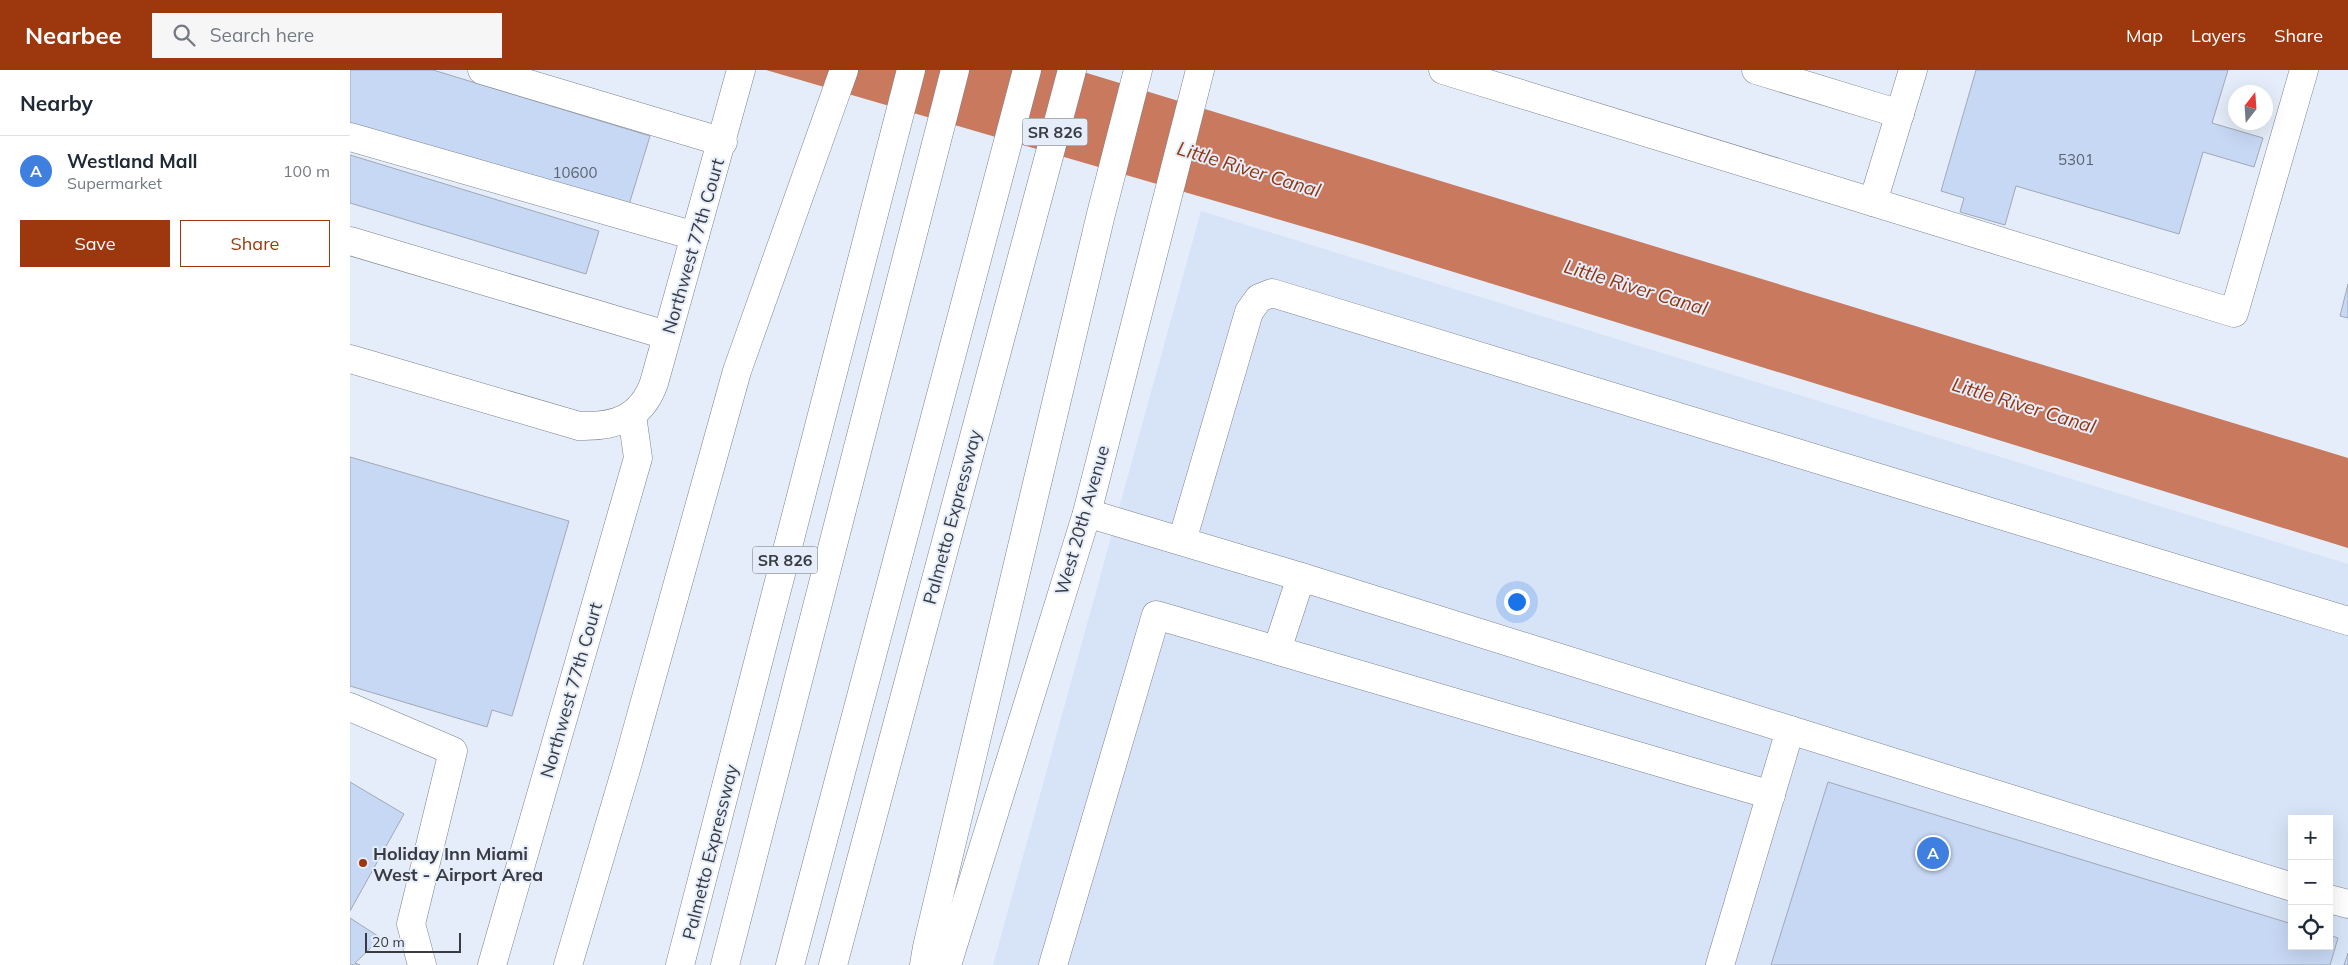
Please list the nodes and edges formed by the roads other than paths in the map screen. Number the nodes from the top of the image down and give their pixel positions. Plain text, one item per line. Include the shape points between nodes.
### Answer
1 (482, 70) edge
2 (844, 70) edge
3 (911, 70) edge
4 (955, 70) edge
5 (1028, 70) edge
6 (1072, 70) edge
7 (1138, 70) edge
8 (1200, 70) edge
9 (1443, 70) edge
10 (1756, 70) edge
11 (1914, 70) edge
12 (2304, 70) edge
13 (740, 74) edge
14 (1900, 114) junction
15 (350, 137) edge
16 (723, 142) junction
17 (1873, 202) junction
18 (695, 236) junction
19 (350, 241) edge
20 (666, 335) junction
21 (350, 359) edge
22 (632, 414) junction
23 (1087, 513) junction
24 (1182, 541) junction
25 (1301, 577) junction
26 (2348, 621) edge
27 (1277, 650) junction
28 (350, 708) edge
29 (1790, 730) junction
30 (1771, 795) junction
31 (2288, 886) edge
32 (2333, 899) edge
33 (2348, 904) edge
34 (422, 965) edge
35 (492, 965) edge
36 (568, 965) edge
37 (680, 965) edge
38 (725, 965) edge
39 (790, 965) edge
40 (834, 965) edge
41 (924, 965) edge
42 (947, 965) edge
43 (1053, 965) edge
44 (1720, 965) edge

1 - 16 main road
2 - 36 main road via 737,371
3 - 37 main road, Palmetto Expressway / SR 826
4 - 38 main road
5 - 39 main road
6 - 40 main road, Palmetto Expressway / SR 826
7 - 41 main road
8 - 23 main road, West 20th Avenue
9 - 17 main road
10 - 14 main road
11 - 14 main road
12 - 17 main road via 2234,313
13 - 16 main road, Northwest 77th Court
14 - 17 main road
15 - 18 main road
16 - 18 main road, Northwest 77th Court
18 - 20 main road, Northwest 77th Court
19 - 20 main road
20 - 22 main road, Northwest 77th Court via 647,400
21 - 22 main road, Northwest 77th Court via 579,426 608,425
22 - 35 main road, Northwest 77th Court via 638,458
23 - 24 main road
23 - 42 main road, West 20th Avenue
24 - 25 main road
24 - 26 main road via 1249,312 1259,298 1272,293
25 - 27 main road
25 - 29 main road
27 - 30 main road
27 - 43 main road via 1156,615
28 - 34 main road via 453,751 410,924
29 - 30 main road
29 - 31 main road
30 - 44 main road
32 - 33 main road

